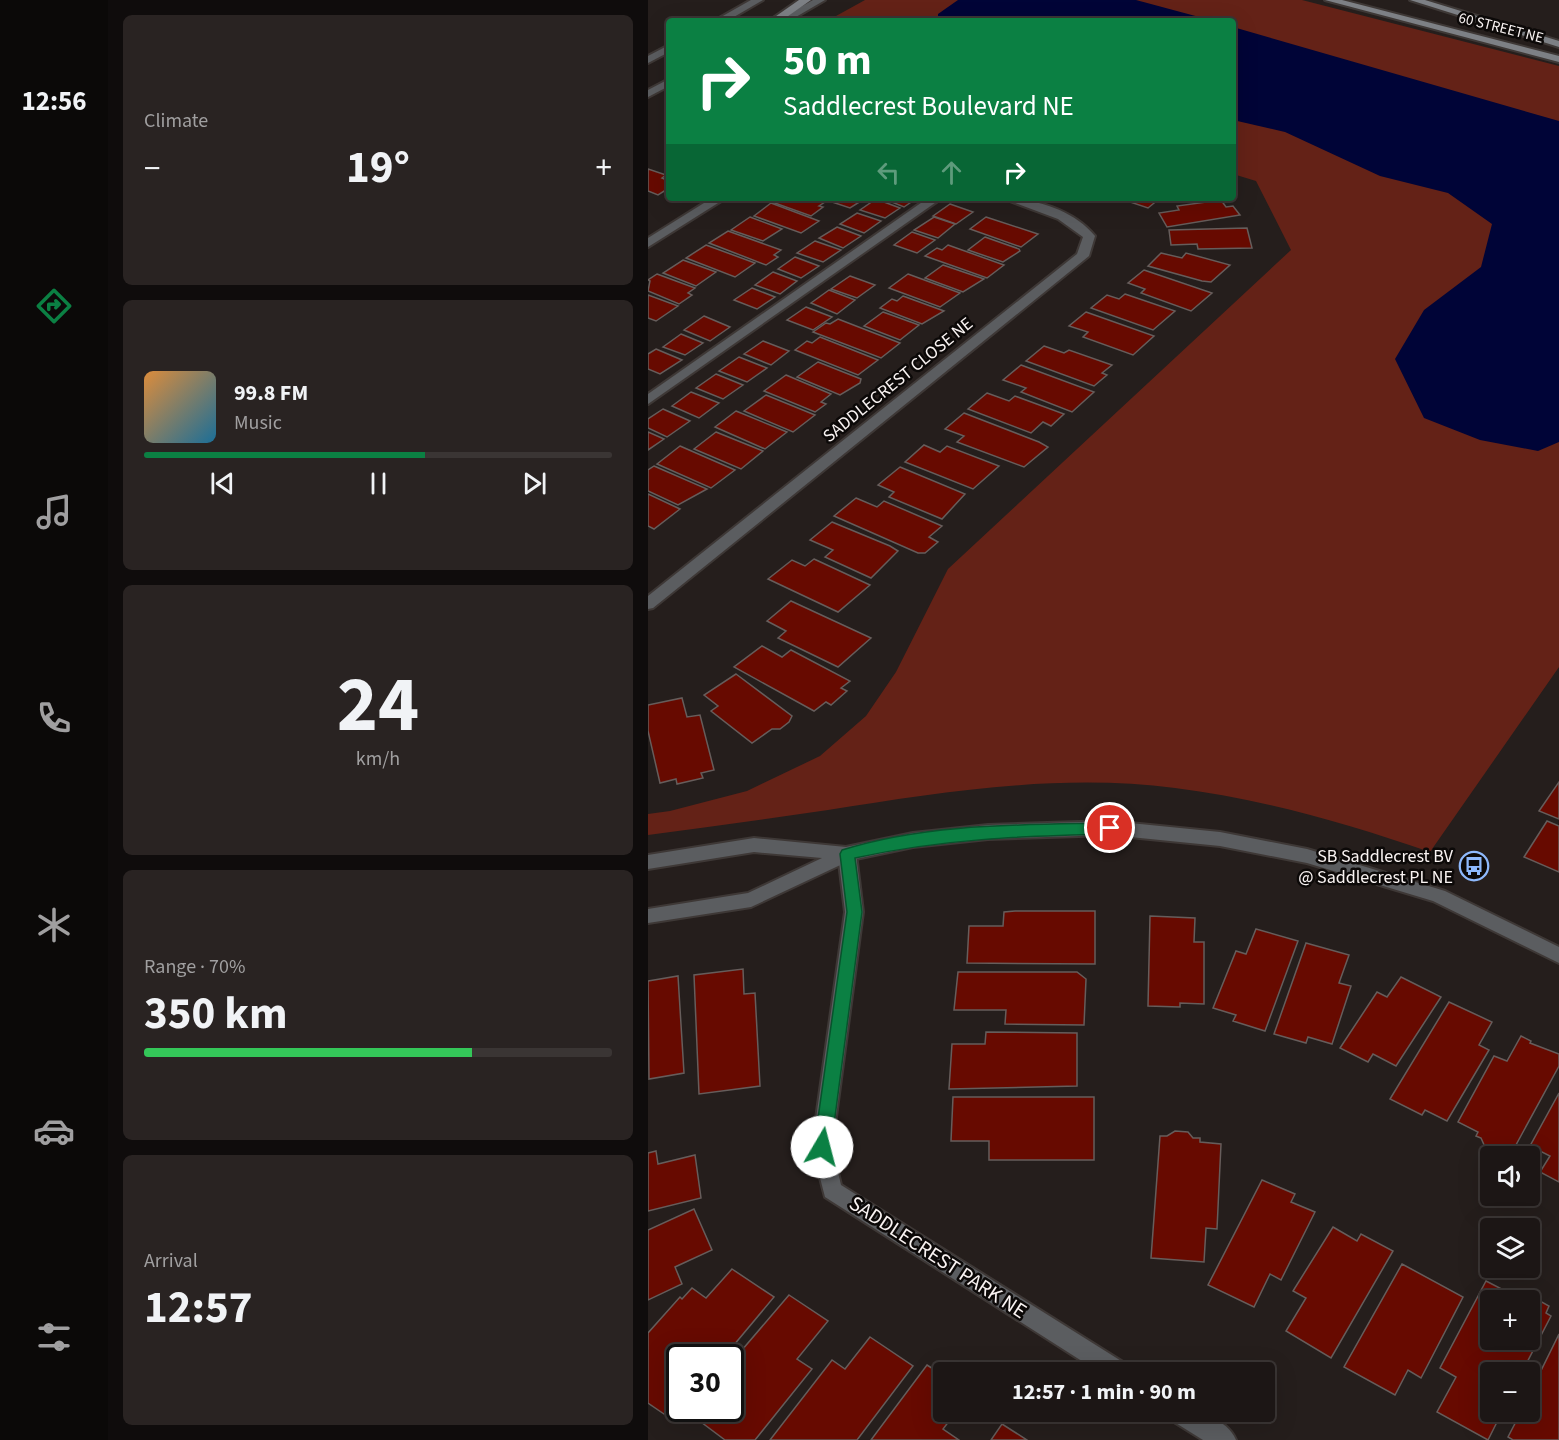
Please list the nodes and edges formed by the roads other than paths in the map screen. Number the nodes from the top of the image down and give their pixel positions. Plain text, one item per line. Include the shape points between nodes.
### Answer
1 (758, 0) edge
2 (806, 0) edge
3 (820, 0) edge
4 (1330, 0) edge
5 (1415, 0) edge
6 (725, 18) edge
7 (779, 18) edge
8 (787, 18) edge
9 (1559, 44) edge
10 (666, 50) edge
11 (1559, 58) edge
12 (648, 60) edge
13 (666, 84) edge
14 (648, 94) edge
15 (715, 201) edge
16 (932, 201) edge
17 (1017, 201) edge
18 (648, 243) edge
19 (648, 400) edge
20 (648, 604) edge
21 (847, 854) junction
22 (648, 862) edge
23 (648, 916) edge
24 (1559, 956) edge
25 (1102, 1362) edge
26 (1195, 1422) edge
27 (1224, 1440) edge

1 - 6 street
2 - 7 main road
3 - 8 street
4 - 11 main road, 60 STREET NE
5 - 9 main road, 60 STREET NE
10 - 12 street
13 - 14 street
15 - 18 street
16 - 19 street
17 - 20 street, SADDLECREST CLOSE NE via 1081,226 1089,236 1083,256
21 - 22 street via 754,845
21 - 23 street via 751,900
21 - 24 street via 913,840 998,831 1110,828 1220,839 1307,856 1439,896
21 - 25 street, SADDLECREST PARK NE via 854,912 822,1147 832,1190
26 - 27 street

